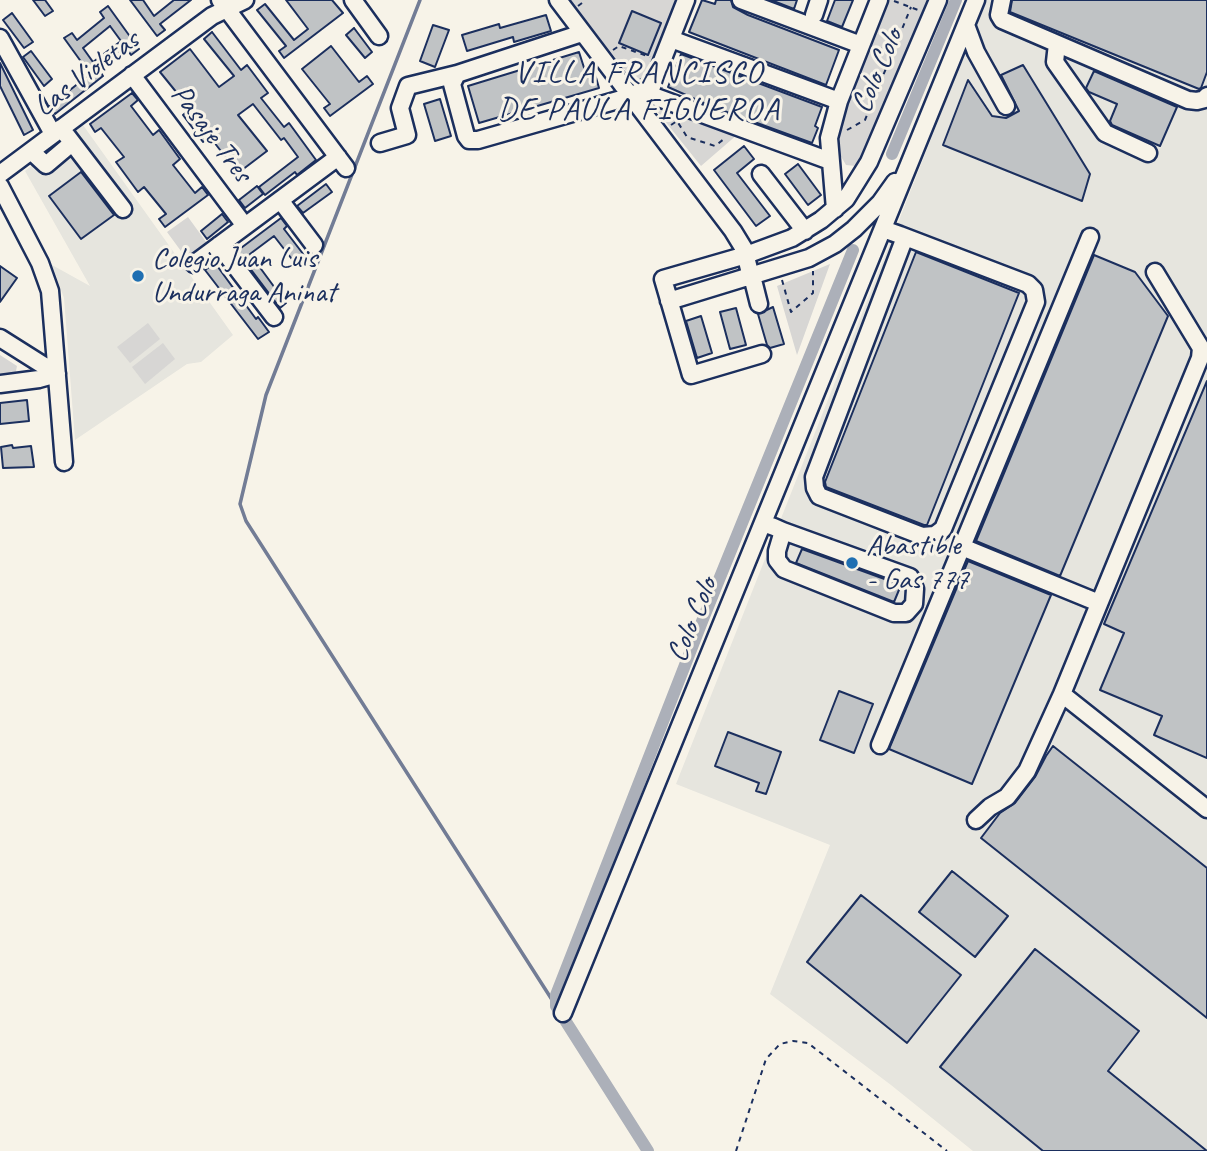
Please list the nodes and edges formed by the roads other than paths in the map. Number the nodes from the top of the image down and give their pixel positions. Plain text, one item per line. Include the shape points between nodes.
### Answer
1 (245, 0) edge
2 (353, 0) edge
3 (558, 0) edge
4 (686, 0) edge
5 (741, 0) edge
6 (879, 0) edge
7 (938, 0) edge
8 (976, 0) edge
9 (1002, 0) edge
10 (223, 5) edge
11 (966, 24) junction
12 (582, 33) junction
13 (379, 36) dead end
14 (0, 38) edge
15 (671, 39) junction
16 (862, 43) junction
17 (1057, 44) junction
18 (976, 52) junction
19 (952, 58) junction
20 (457, 74) junction
21 (132, 75) junction
22 (644, 95) junction
23 (1207, 96) edge
24 (839, 101) junction
25 (1006, 106) dead end
26 (57, 131) junction
27 (72, 143) junction
28 (380, 143) dead end
29 (31, 151) junction
30 (1148, 153) dead end
31 (911, 160) junction
32 (830, 161) junction
33 (0, 174) edge
34 (761, 174) dead end
35 (862, 175) junction
36 (0, 186) edge
37 (280, 200) junction
38 (123, 209) dead end
39 (835, 209) junction
40 (245, 226) junction
41 (883, 229) junction
42 (805, 231) junction
43 (849, 233) junction
44 (905, 237) junction
45 (1090, 237) dead end
46 (219, 245) junction
47 (314, 246) dead end
48 (875, 248) junction
49 (746, 255) junction
50 (194, 264) dead end
51 (1155, 272) dead end
52 (751, 276) junction
53 (669, 301) junction
54 (759, 303) dead end
55 (274, 317) dead end
56 (0, 338) edge
57 (762, 354) dead end
58 (1202, 366) edge
59 (57, 374) junction
60 (0, 384) edge
61 (64, 462) dead end
62 (763, 523) junction
63 (783, 531) junction
64 (962, 547) junction
65 (1099, 603) junction
66 (1062, 694) junction
67 (880, 745) dead end
68 (1207, 809) edge
69 (976, 820) dead end
70 (563, 1013) dead end

1 - 10 street, Las Violetas
2 - 13 street
3 - 12 street
4 - 15 street
5 - 16 street
6 - 16 street
7 - 35 street, Colo Colo
8 - 11 street, Colo Colo
9 - 17 street via 1002,20
10 - 21 street, Las Violetas
10 - 37 street via 342,163
11 - 18 street
11 - 19 street, Colo Colo
12 - 20 street
12 - 22 street
14 - 26 street
15 - 22 street
15 - 24 street
16 - 24 street
17 - 23 street via 1188,100 1197,102
17 - 30 street via 1055,62 1105,133
18 - 19 street
18 - 25 street
19 - 31 street, Colo Colo
20 - 22 street via 452,83 466,136 474,141
20 - 28 street via 408,86 400,108 407,135
21 - 26 street, Las Violetas
21 - 40 street, Pasaje Tres
22 - 32 street
22 - 49 street
24 - 32 street via 829,141
26 - 27 street
26 - 29 street, Las Violetas
27 - 29 street via 46,164
27 - 38 street
29 - 33 street, Las Violetas
31 - 41 street, Colo Colo
31 - 43 street, Colo Colo via 880,203
32 - 35 street via 838,172
32 - 39 street
34 - 42 street
35 - 39 street, Colo Colo
36 - 59 street via 48,280
37 - 40 street
37 - 47 street
39 - 42 street, Colo Colo
40 - 46 street
41 - 44 street
41 - 48 street, Colo Colo
42 - 49 street, Colo Colo
43 - 48 street via 866,238
43 - 52 street, Colo Colo via 809,258
44 - 44 street via 1034,290 1035,302 943,529 935,535 922,536 819,496 815,488 814,477
45 - 64 street
46 - 50 street
46 - 55 street
48 - 62 street, Colo Colo
49 - 52 street
49 - 53 street, Colo Colo via 663,279
51 - 58 street via 1201,348
52 - 53 street, Colo Colo
52 - 54 street
53 - 57 street via 691,375
56 - 59 street
58 - 65 street
59 - 60 street
59 - 61 street
62 - 63 street
62 - 70 street, Colo Colo
63 - 63 street via 777,551 784,569 894,613 905,613 914,604 915,589 909,577
64 - 65 street
64 - 67 street
65 - 66 street
66 - 68 street
66 - 69 street via 1027,771 1007,797

